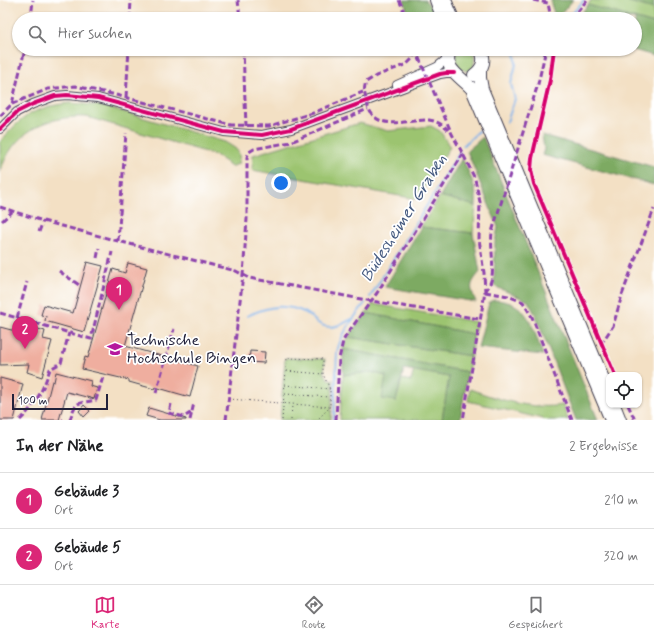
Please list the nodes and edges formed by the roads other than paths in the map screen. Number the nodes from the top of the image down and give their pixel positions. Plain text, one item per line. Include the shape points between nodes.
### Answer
1 (436, 0) edge
2 (445, 0) edge
3 (440, 12) edge
4 (450, 12) edge
5 (447, 56) edge
6 (450, 56) edge
7 (483, 56) edge
8 (480, 70) junction
9 (457, 75) junction
10 (366, 101) junction
11 (0, 129) edge
12 (606, 386) edge
13 (615, 408) edge
14 (611, 420) edge
15 (620, 420) edge

1 - 3 main road
2 - 4 main road
5 - 10 street via 437,66
6 - 9 main road via 450,67
7 - 8 main road
8 - 9 main road via 469,77
8 - 12 main road via 482,89
9 - 10 street via 440,74
9 - 14 main road via 467,83 474,94
10 - 11 street via 291,129 251,135 213,130 98,98 55,96 17,112
13 - 15 main road

